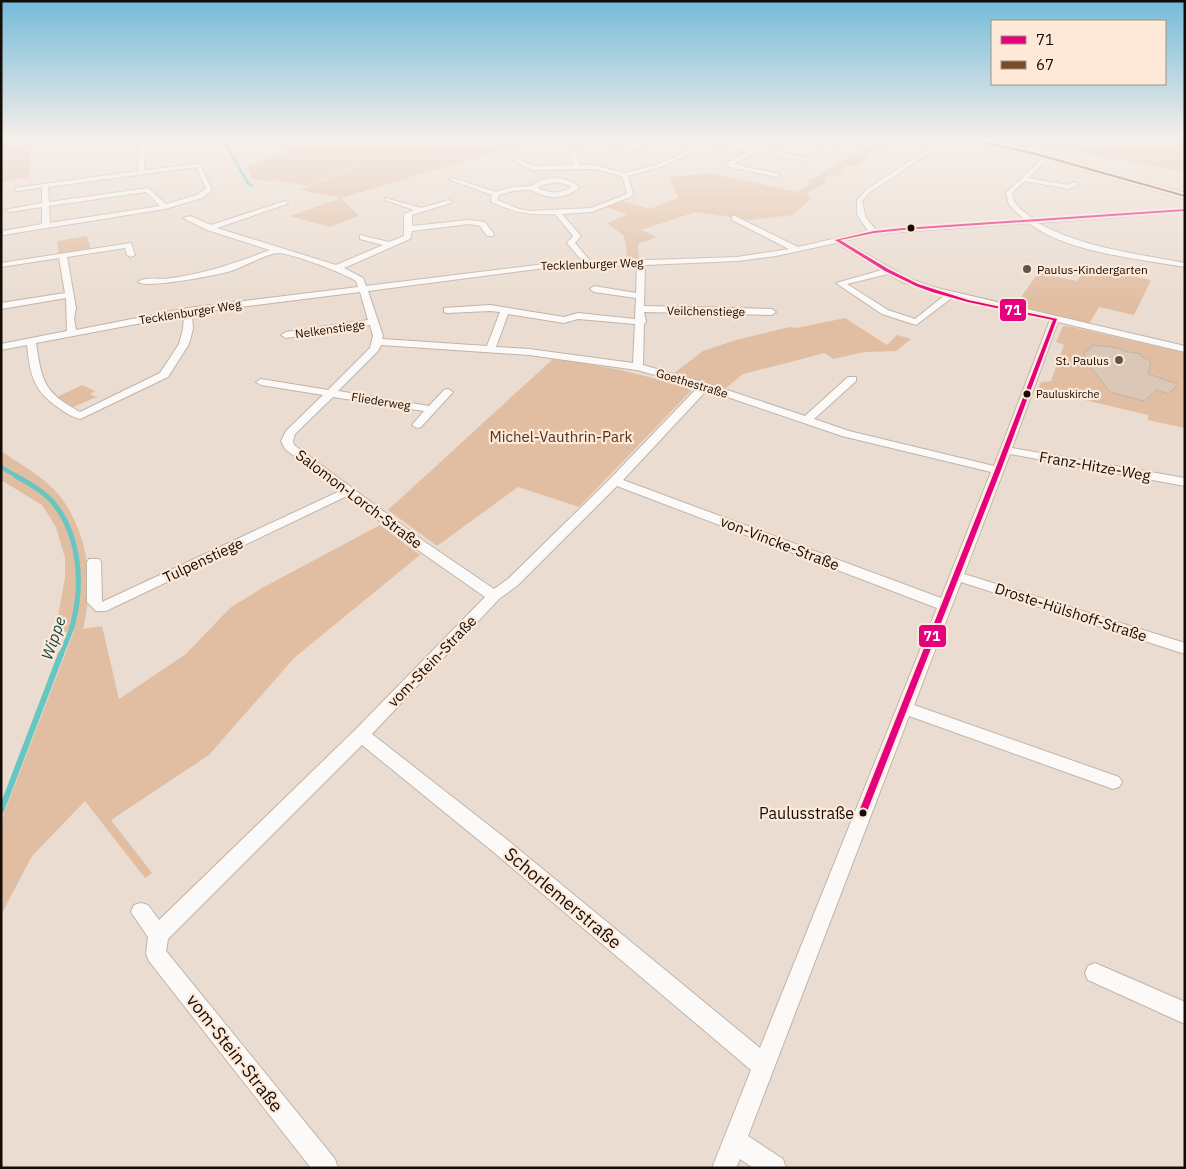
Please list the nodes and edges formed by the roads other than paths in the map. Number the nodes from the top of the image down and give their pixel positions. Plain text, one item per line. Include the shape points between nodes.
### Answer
1 (45, 193) edge
2 (129, 193) edge
3 (151, 193) edge
4 (206, 193) edge
5 (492, 193) edge
6 (501, 193) edge
7 (545, 193) edge
8 (568, 193) edge
9 (630, 193) edge
10 (867, 193) edge
11 (1010, 193) edge
12 (1173, 193) edge
13 (496, 194) junction
14 (1185, 196) edge
15 (387, 199) dead end
16 (449, 202) dead end
17 (285, 203) dead end
18 (44, 204) junction
19 (165, 207) junction
20 (9, 210) dead end
21 (418, 210) junction
22 (1185, 210) edge
23 (556, 212) junction
24 (187, 218) dead end
25 (735, 218) dead end
26 (1030, 220) junction
27 (46, 226) junction
28 (210, 228) junction
29 (409, 229) junction
30 (874, 232) junction
31 (6, 233) dead end
32 (490, 234) dead end
33 (363, 237) dead end
34 (837, 240) junction
35 (391, 245) junction
36 (796, 249) junction
37 (278, 250) junction
38 (131, 255) dead end
39 (63, 256) junction
40 (641, 262) junction
41 (588, 263) junction
42 (1185, 264) edge
43 (1, 265) edge
44 (337, 268) junction
45 (888, 271) junction
46 (142, 282) dead end
47 (364, 288) junction
48 (594, 289) dead end
49 (70, 294) junction
50 (950, 295) junction
51 (640, 296) junction
52 (1, 306) edge
53 (641, 309) junction
54 (447, 310) dead end
55 (188, 311) junction
56 (505, 311) junction
57 (772, 312) dead end
58 (1055, 320) junction
59 (374, 322) junction
60 (641, 322) junction
61 (72, 333) junction
62 (286, 335) dead end
63 (31, 341) junction
64 (378, 342) junction
65 (1, 347) edge
66 (491, 349) junction
67 (1185, 350) edge
68 (638, 367) junction
69 (852, 380) dead end
70 (261, 382) dead end
71 (705, 386) junction
72 (448, 392) dead end
73 (330, 393) junction
74 (431, 409) junction
75 (806, 421) junction
76 (417, 425) dead end
77 (1005, 450) junction
78 (998, 470) junction
79 (615, 481) junction
80 (1185, 482) edge
81 (349, 491) junction
82 (94, 562) dead end
83 (956, 576) junction
84 (494, 596) junction
85 (944, 605) junction
86 (1185, 649) edge
87 (905, 708) junction
88 (361, 735) junction
89 (1113, 782) dead end
90 (141, 912) dead end
91 (158, 935) junction
92 (1095, 973) dead end
93 (1185, 1013) edge
94 (763, 1065) junction
95 (734, 1141) junction
96 (326, 1168) edge
97 (724, 1168) edge
98 (774, 1168) edge

1 - 18 street
2 - 18 street
3 - 19 street
4 - 19 street
5 - 13 street
6 - 13 street
7 - 8 street
9 - 23 street via 592,210
10 - 30 street via 860,201 861,216
11 - 26 street via 1008,197 1016,209
12 - 14 street
13 - 23 street via 492,201 517,211
15 - 21 street
16 - 21 street
17 - 28 street
18 - 20 street
18 - 27 street
19 - 27 street
21 - 29 street via 408,215
22 - 26 street, Tecklenburger Weg
23 - 41 street via 577,236 572,243
24 - 28 street
25 - 36 street
26 - 30 street, Tecklenburger Weg
26 - 42 street via 1053,234 1080,244
27 - 31 street
28 - 37 street
29 - 32 street via 469,222 482,224
29 - 35 street via 407,237
30 - 34 street, Tecklenburger Weg
33 - 35 street
34 - 36 street, Tecklenburger Weg
34 - 45 street
35 - 44 street
36 - 40 street, Tecklenburger Weg via 737,260
37 - 44 street
37 - 46 street via 228,269
38 - 39 street via 128,245
39 - 43 street
39 - 49 street
40 - 41 street, Tecklenburger Weg
40 - 51 street
41 - 47 street, Tecklenburger Weg
44 - 47 street via 360,280
45 - 50 street via 917,285
45 - 50 street via 840,283 885,312 916,322
47 - 55 street, Tecklenburger Weg
47 - 59 street
48 - 51 street
49 - 52 street
49 - 61 street
50 - 58 street
51 - 53 street
53 - 57 street, Veilchenstiege
53 - 60 street
54 - 56 street via 490,308
55 - 61 street, Tecklenburger Weg
55 - 63 street via 184,344 164,375 80,416 57,404 41,388 35,374
56 - 60 street via 564,320 578,316
56 - 66 street
58 - 67 street
58 - 77 street
59 - 62 street, Nelkenstiege
59 - 64 street
60 - 68 street
61 - 63 street, Tecklenburger Weg
63 - 65 street, Tecklenburger Weg
64 - 66 street, Goethestraße
64 - 73 street, Salomon-Lorch-Straße via 375,349
66 - 68 street, Goethestraße
68 - 71 street, Goethestraße
69 - 75 street
70 - 73 street, Fliederweg
71 - 75 street, Goethestraße
71 - 79 street, vom-Stein-Straße
72 - 74 street, Fliederweg
73 - 74 street, Fliederweg
73 - 81 street, Salomon-Lorch-Straße via 287,441 289,447
74 - 76 street, Fliederweg
75 - 78 street, Goethestraße via 846,434
77 - 78 street
77 - 80 street, Franz-Hitze-Weg
78 - 83 street
79 - 84 street, vom-Stein-Straße via 513,582
79 - 85 street, von-Vincke-Straße
81 - 82 street, Tulpenstiege via 102,608 94,602
81 - 84 street, Salomon-Lorch-Straße
83 - 85 street
83 - 86 street, Droste-Hülshoff-Straße
84 - 88 street, vom-Stein-Straße
85 - 87 street
87 - 89 street
87 - 94 street
88 - 91 street, vom-Stein-Straße
88 - 94 street, Schorlemerstraße via 498,844
90 - 91 street
91 - 96 street, vom-Stein-Straße via 156,954
92 - 93 street
94 - 95 street
95 - 97 street
95 - 98 street

